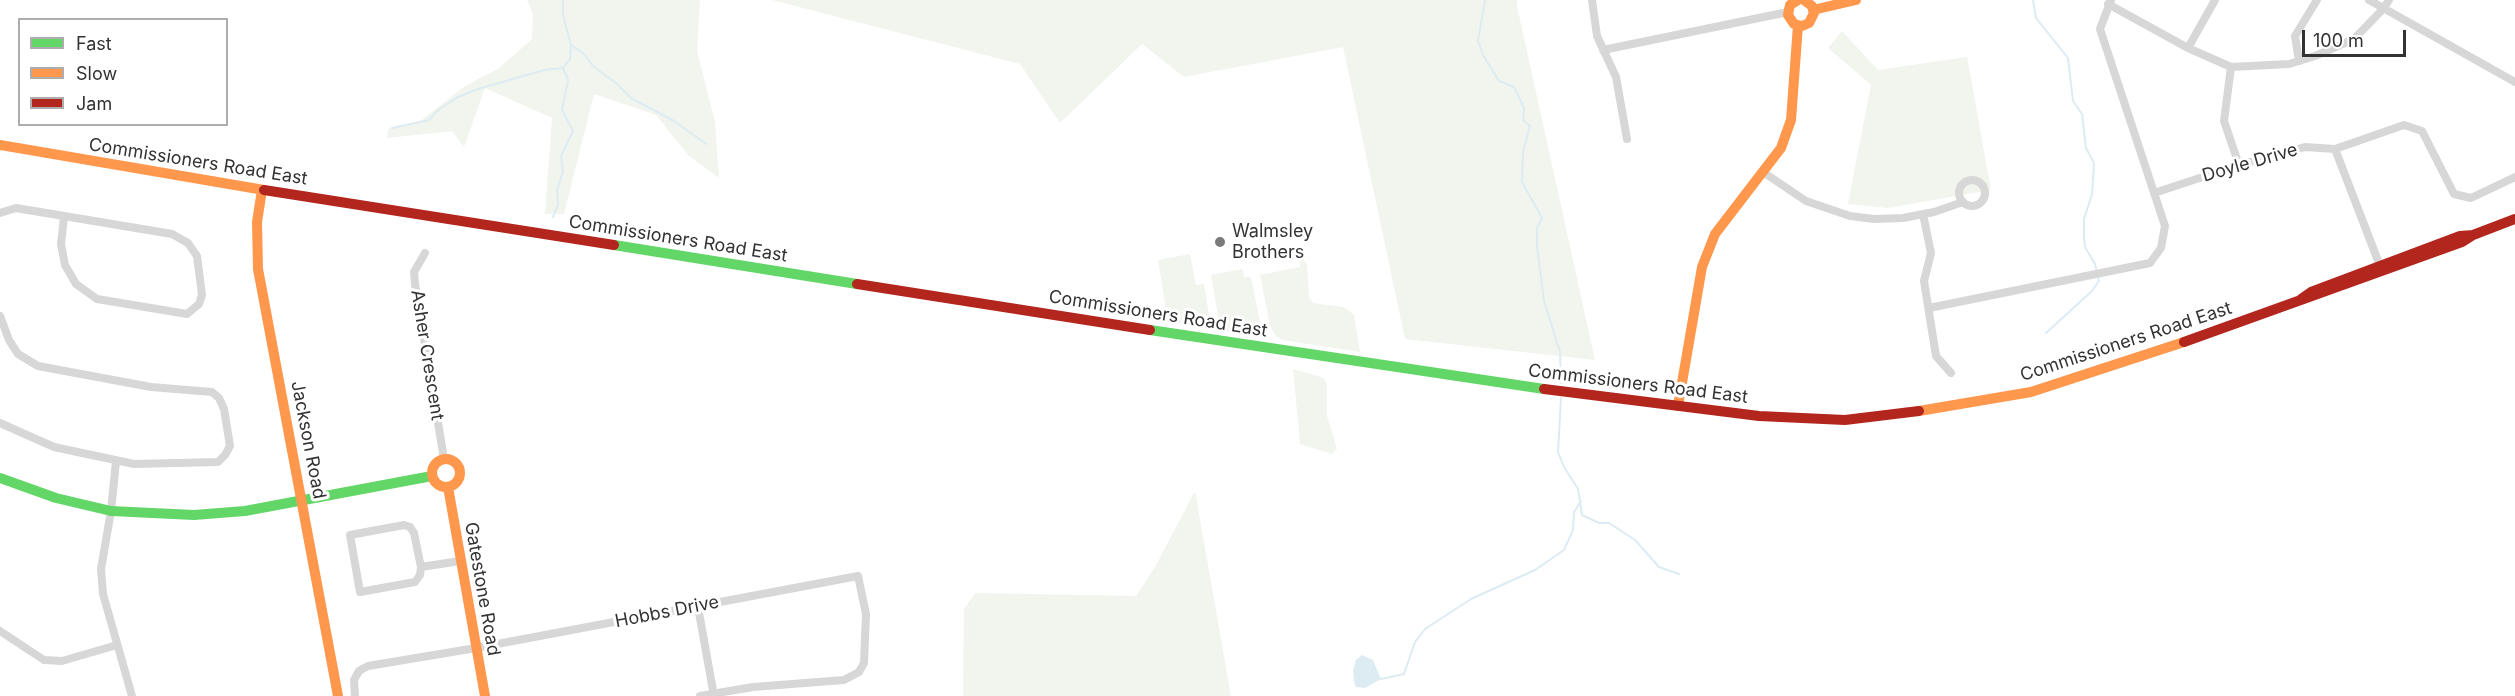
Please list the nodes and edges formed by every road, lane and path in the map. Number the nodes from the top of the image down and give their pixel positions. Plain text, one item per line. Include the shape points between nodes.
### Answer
1 (1592, 0) edge
2 (1798, 0) edge
3 (1804, 0) edge
4 (1856, 0) edge
5 (2215, 0) edge
6 (2317, 0) edge
7 (2369, 0) edge
8 (2389, 0) edge
9 (2110, 2) edge
10 (2383, 9) junction
11 (1814, 10) junction
12 (1788, 12) junction
13 (1798, 25) junction
14 (2188, 48) junction
15 (1604, 50) junction
16 (2299, 61) junction
17 (2231, 66) junction
18 (2515, 82) edge
19 (1627, 139) dead end
20 (0, 146) edge
21 (2335, 149) junction
22 (2239, 165) junction
23 (1763, 172) junction
24 (2515, 177) edge
25 (262, 190) junction
26 (2154, 193) junction
27 (1963, 202) dead end
28 (0, 213) edge
29 (1923, 214) junction
30 (64, 217) junction
31 (2515, 219) edge
32 (2473, 235) junction
33 (425, 253) dead end
34 (2380, 266) junction
35 (2301, 299) junction
36 (1929, 308) junction
37 (0, 316) edge
38 (1951, 373) dead end
39 (1678, 406) junction
40 (0, 423) edge
41 (444, 459) junction
42 (116, 461) junction
43 (432, 476) junction
44 (0, 478) edge
45 (448, 487) junction
46 (303, 501) junction
47 (111, 511) junction
48 (460, 561) junction
49 (421, 567) junction
50 (698, 607) junction
51 (0, 631) edge
52 (117, 645) junction
53 (476, 648) junction
54 (714, 695) edge
55 (132, 696) edge
56 (339, 696) edge
57 (355, 696) edge
58 (485, 696) edge
59 (700, 696) edge

1 - 15 street via 1597,36
2 - 12 main road
3 - 11 main road
4 - 11 main road
5 - 14 street
6 - 16 street via 2295,36
7 - 10 street
8 - 10 street
9 - 14 street
9 - 26 street via 2100,29
10 - 16 street via 2354,39
10 - 18 street
11 - 13 main road via 1811,20
12 - 13 main road via 1789,19
12 - 15 street
13 - 23 main road via 1791,120 1781,148
14 - 17 street
15 - 19 street via 1616,77
16 - 17 street
17 - 22 street via 2223,121
20 - 25 main road, Commissioners Road East
21 - 22 street, Doyle Drive via 2305,147
21 - 24 street, Doyle Drive via 2404,125 2422,131 2454,194 2471,198
21 - 34 street
22 - 26 street, Doyle Drive
23 - 29 street via 1797,196 1832,212 1874,219
23 - 39 main road via 1715,234 1704,264
25 - 39 main road, Commissioners Road East via 1366,364
25 - 46 main road, Jackson Road via 257,222 258,269
26 - 36 street via 2164,226 2161,248 2150,263
27 - 29 street
28 - 30 street via 16,208
29 - 36 street via 1931,253 1924,281
30 - 30 street via 172,234 188,243 197,256 202,295 199,304 187,314 97,299 76,284 65,265
31 - 32 main road, Commissioners Road East
32 - 34 main road, Commissioners Road East via 2460,236
32 - 35 main road, Commissioners Road East via 2463,242
33 - 41 street, Asher Crescent via 414,272 415,284
34 - 35 main road, Commissioners Road East
35 - 39 main road, Commissioners Road East via 2157,352 2031,392 1938,409 1845,420 1759,416
36 - 38 street via 1936,356
37 - 42 street via 18,354 38,366 151,387 202,390 219,398 230,446 218,462 134,465
40 - 42 street via 54,447
41 - 43 main road via 435,465
41 - 45 main road via 453,461 460,470 458,481
42 - 47 street
43 - 45 main road via 439,486
43 - 46 main road
44 - 47 main road via 56,498
45 - 48 main road, Gatestone Road
46 - 47 main road via 245,512 194,515
46 - 56 main road, Jackson Road
47 - 52 street via 101,569 103,594
48 - 49 street
48 - 53 main road, Gatestone Road
49 - 49 street via 415,582 360,592 350,535 410,527
50 - 53 street, Hobbs Drive
50 - 54 street
50 - 54 street, Hobbs Drive via 858,576 866,614 864,663 859,672 844,680 753,687
51 - 52 street via 44,660 62,661
52 - 55 street
53 - 57 street, Hobbs Drive via 368,666 354,680
53 - 58 main road, Gatestone Road
54 - 59 street

